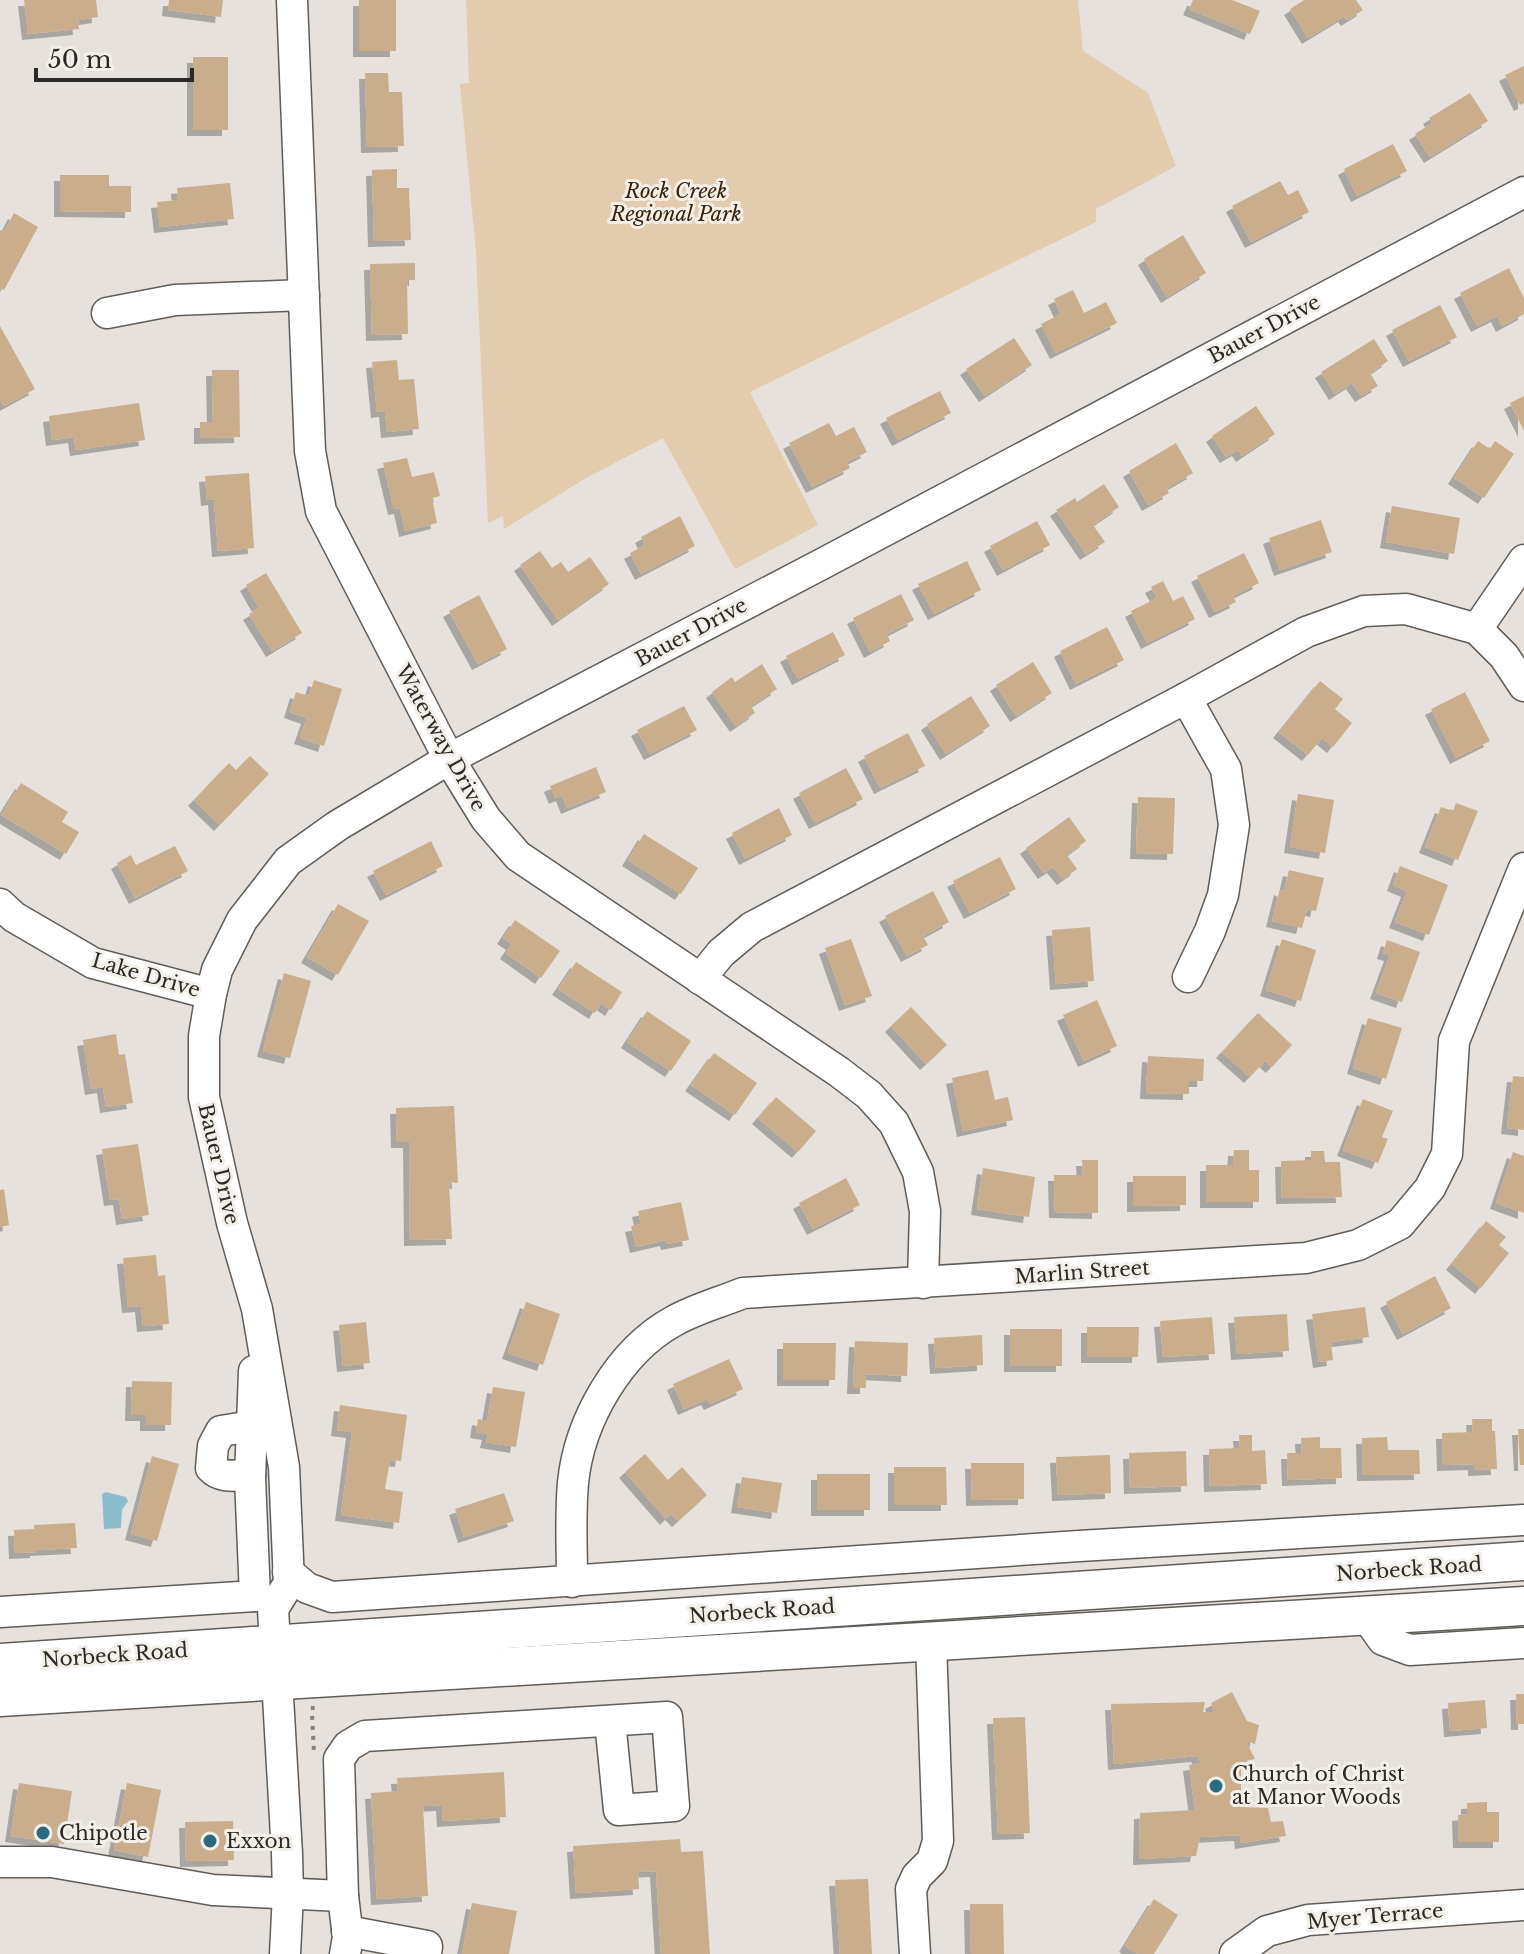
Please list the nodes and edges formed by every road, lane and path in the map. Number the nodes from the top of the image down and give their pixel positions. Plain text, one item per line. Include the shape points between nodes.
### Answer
1 (292, 0) edge
2 (1524, 192) edge
3 (304, 295) junction
4 (107, 313) dead end
5 (1524, 560) edge
6 (1477, 629) junction
7 (1524, 686) edge
8 (1186, 698) junction
9 (449, 759) junction
10 (1524, 868) edge
11 (0, 904) edge
12 (1188, 977) dead end
13 (700, 979) junction
14 (211, 994) junction
15 (923, 1283) junction
16 (257, 1309) junction
17 (1524, 1520) edge
18 (1524, 1561) edge
19 (298, 1580) junction
20 (572, 1582) junction
21 (927, 1600) junction
22 (1524, 1606) edge
23 (0, 1612) edge
24 (1366, 1616) junction
25 (270, 1633) junction
26 (931, 1642) junction
27 (1524, 1643) edge
28 (0, 1663) edge
29 (0, 1697) edge
30 (610, 1721) dead end
31 (0, 1862) edge
32 (288, 1894) junction
33 (343, 1896) junction
34 (1524, 1905) edge
35 (346, 1943) edge
36 (285, 1954) edge
37 (426, 1954) edge
38 (915, 1954) edge
39 (1235, 1954) edge

1 - 3 street, Waterway Drive
2 - 9 street, Bauer Drive
3 - 4 street via 175,300
3 - 9 street, Waterway Drive via 310,451 321,511
5 - 6 street
6 - 7 street
6 - 8 street via 1406,609 1364,611 1306,632
8 - 12 street via 1226,769 1234,825 1223,895
8 - 13 street via 752,927
9 - 13 street, Waterway Drive via 486,819 518,856
9 - 14 street, Bauer Drive via 288,861 242,920
10 - 15 street, Marlin Street via 1454,1041 1447,1154 1430,1188 1400,1224 1358,1245 1306,1258
11 - 14 street, Lake Drive via 93,963
13 - 15 street, Waterway Drive via 839,1072 894,1123 918,1172 925,1211
14 - 16 street, Bauer Drive via 204,1036 204,1097
15 - 20 street, Marlin Street via 743,1293 674,1321 647,1340 601,1394 578,1452
16 - 19 street, Bauer Drive
16 - 25 street, Bauer Drive via 250,1475
17 - 20 street, Norbeck Road
18 - 21 main road, Norbeck Road
19 - 20 street, Norbeck Road via 332,1597
19 - 25 street, Bauer Drive via 289,1583
21 - 25 main road, Norbeck Road
21 - 26 main road
22 - 24 main road, Norbeck Road
23 - 25 street, Norbeck Road
24 - 26 main road, Norbeck Road
24 - 27 street via 1383,1640 1410,1650
25 - 26 main road, Norbeck Road
25 - 28 main road, Norbeck Road
25 - 29 main road, Norbeck Road
25 - 32 street, Bauer Drive
26 - 38 street via 938,1841 932,1861 911,1889
30 - 33 street via 365,1736 348,1746 339,1759
31 - 32 street via 52,1862 213,1890
32 - 33 street
32 - 36 street, Bauer Drive
33 - 35 street
34 - 39 street, Myer Terrace via 1308,1920 1267,1931
35 - 37 street via 427,1946

